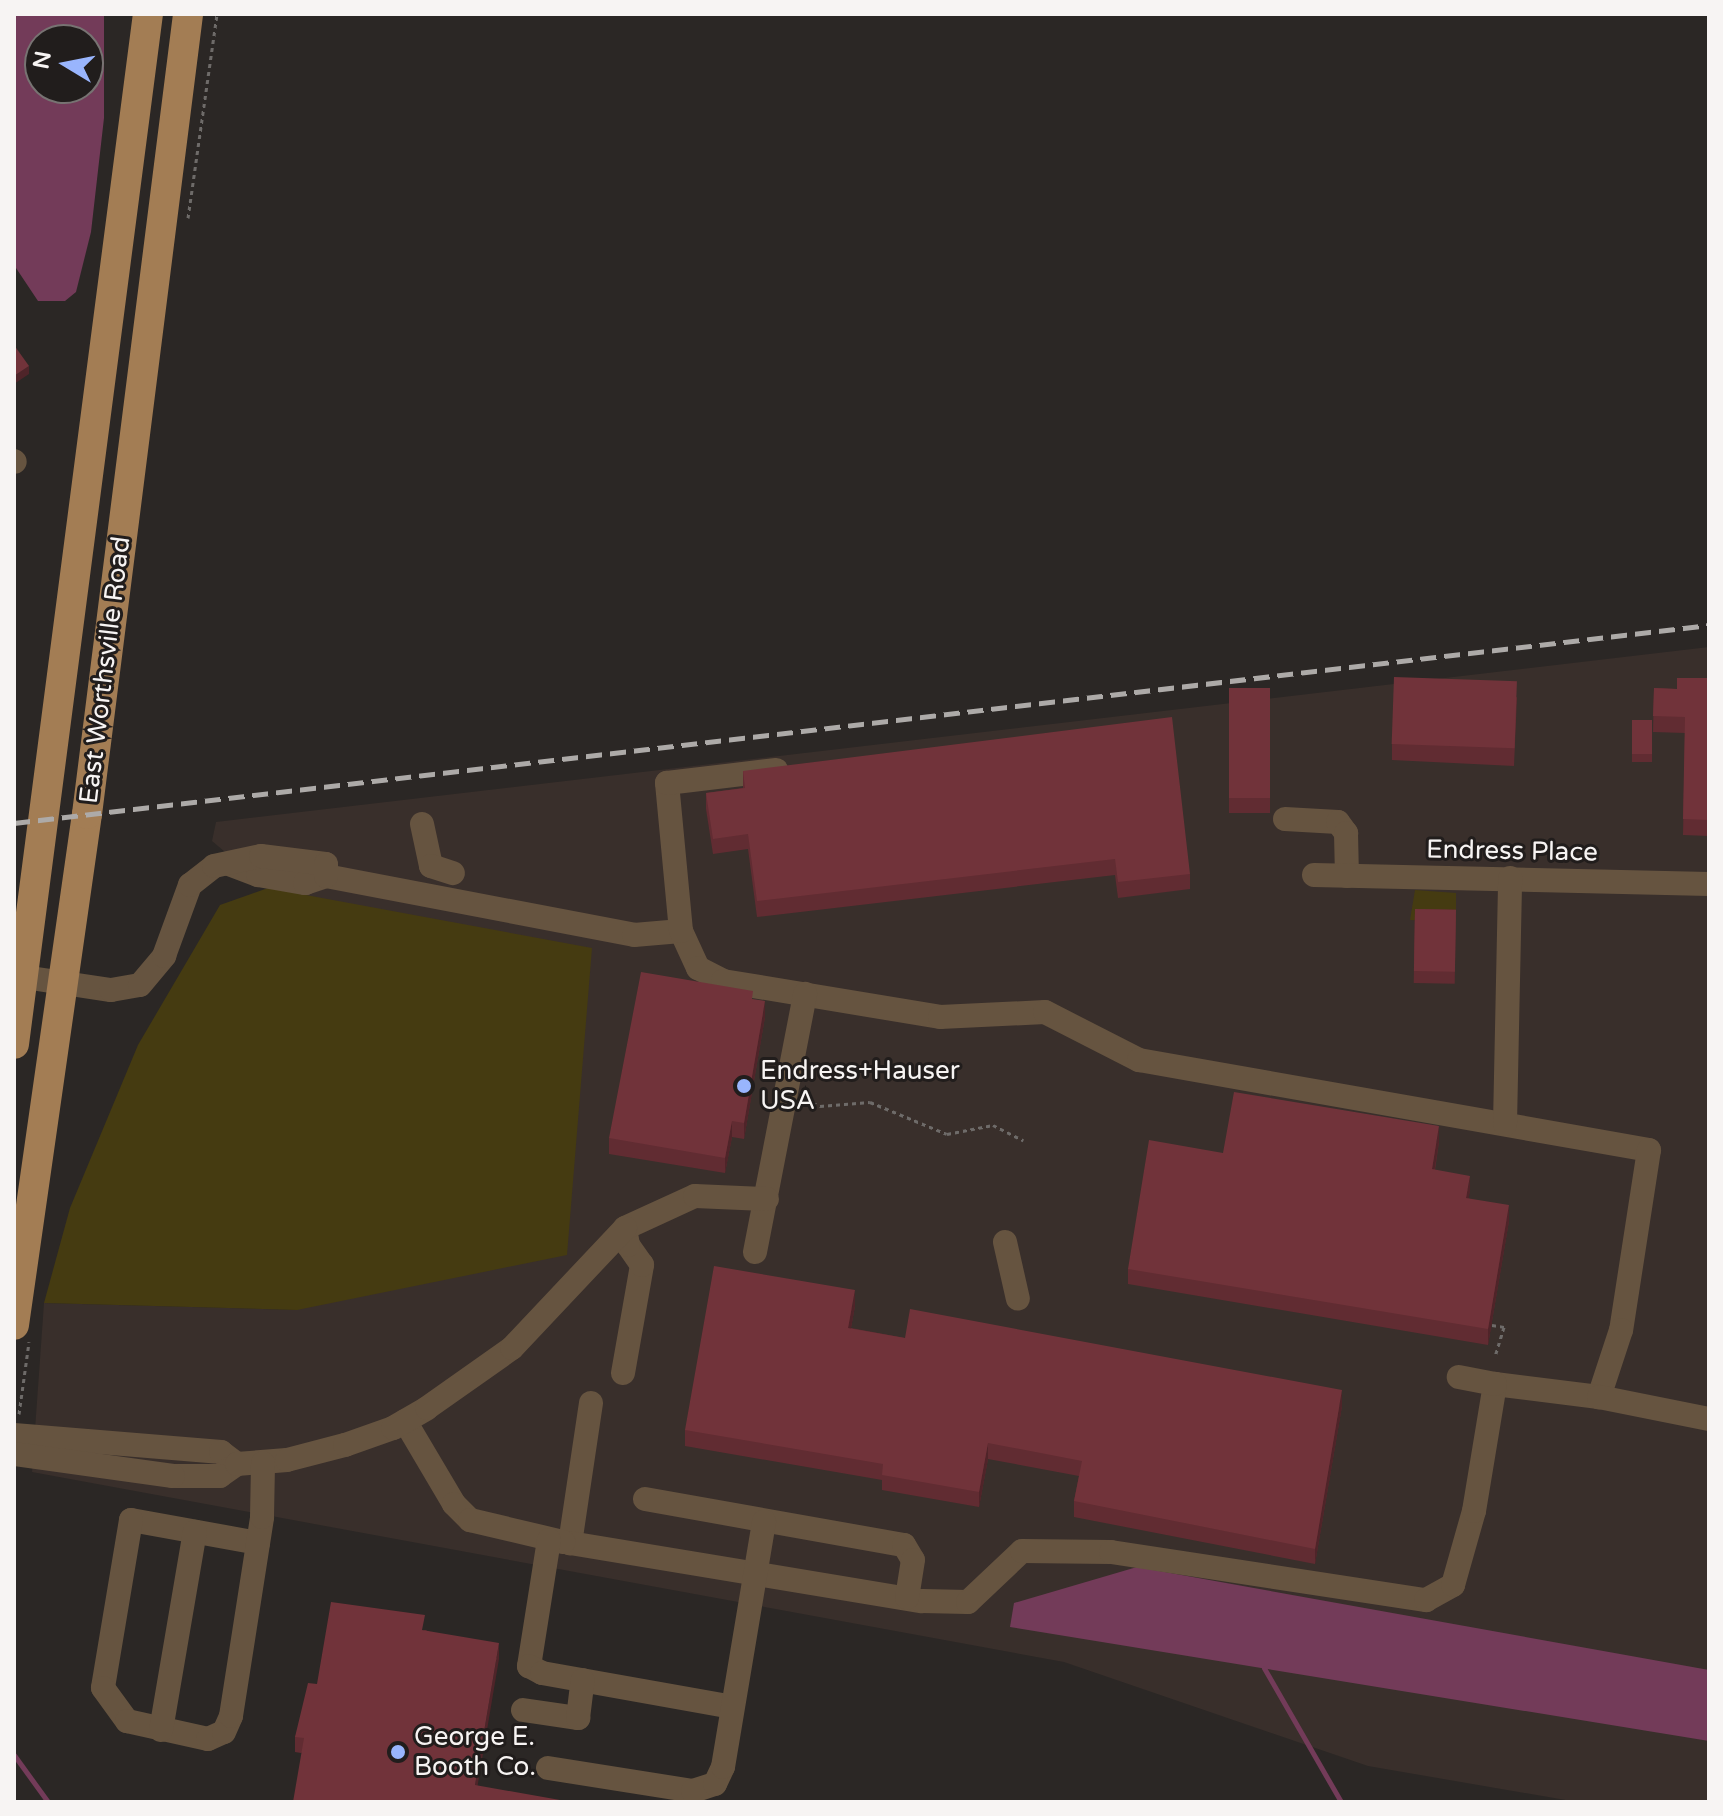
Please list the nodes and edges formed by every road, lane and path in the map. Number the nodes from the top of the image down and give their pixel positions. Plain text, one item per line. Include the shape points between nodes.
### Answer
1 (148, 14) edge
2 (188, 14) edge
3 (807, 766) edge
4 (1285, 819) dead end
5 (422, 824) dead end
6 (453, 873) dead end
7 (1314, 875) dead end
8 (1347, 876) junction
9 (1510, 878) junction
10 (1709, 884) edge
11 (681, 931) junction
12 (24, 977) junction
13 (61, 984) junction
14 (805, 994) junction
15 (14, 1044) edge
16 (787, 1094) junction
17 (1505, 1124) junction
18 (1023, 1140) dead end
19 (767, 1199) junction
20 (625, 1228) junction
21 (1005, 1242) dead end
22 (755, 1252) dead end
23 (1018, 1299) dead end
24 (14, 1325) edge
25 (1492, 1325) edge
26 (1495, 1357) dead end
27 (623, 1373) dead end
28 (1459, 1377) dead end
29 (1495, 1384) junction
30 (1599, 1397) junction
31 (591, 1403) dead end
32 (1709, 1419) edge
33 (405, 1421) junction
34 (14, 1435) edge
35 (14, 1454) edge
36 (263, 1463) junction
37 (237, 1464) junction
38 (645, 1499) dead end
39 (764, 1521) junction
40 (195, 1532) junction
41 (560, 1541) junction
42 (258, 1543) junction
43 (753, 1572) junction
44 (907, 1598) junction
45 (583, 1680) junction
46 (732, 1707) junction
47 (523, 1710) dead end
48 (161, 1730) junction
49 (548, 1768) dead end

1 - 12 main road, East Worthsville Road
2 - 13 main road, East Worthsville Road
3 - 11 street via 667,783
4 - 8 street via 1338,822 1346,833
5 - 6 street via 431,866
7 - 8 street, Endress Place
8 - 9 street, Endress Place
9 - 10 street, Endress Place
9 - 17 street
11 - 13 street via 634,935 326,870 305,883 229,864 214,866 190,885 164,956 140,985 124,990
11 - 14 street via 698,968 710,976
12 - 13 street
12 - 15 main road, East Worthsville Road
13 - 24 main road, East Worthsville Road
14 - 16 street
14 - 17 street via 955,1018 1045,1012 1139,1060
16 - 18 path via 820,1106 870,1102 947,1134 993,1125
16 - 19 street
17 - 30 street via 1649,1150 1621,1330
19 - 20 street via 695,1196
19 - 22 street
20 - 27 street via 628,1245 642,1265
20 - 33 street via 512,1348
21 - 23 street
25 - 26 path via 1504,1327
28 - 29 street
29 - 30 street
29 - 44 street via 1474,1511 1453,1585 1426,1600 1081,1551 1022,1551 968,1602
30 - 32 street
31 - 41 street
33 - 36 street via 334,1448
33 - 41 street via 454,1504 470,1520
34 - 37 street via 221,1452
35 - 37 street via 173,1476 220,1476
36 - 37 street
36 - 42 street
38 - 39 street
39 - 43 street
39 - 44 street via 904,1545 913,1560
40 - 42 street
40 - 48 street
40 - 48 street via 131,1520 128,1535 103,1688 127,1721
41 - 43 street
41 - 45 street via 529,1666
42 - 48 street via 231,1716 224,1732 208,1739
43 - 44 street
43 - 46 street
45 - 46 street
45 - 47 street via 578,1718
46 - 49 street via 715,1784 693,1791

